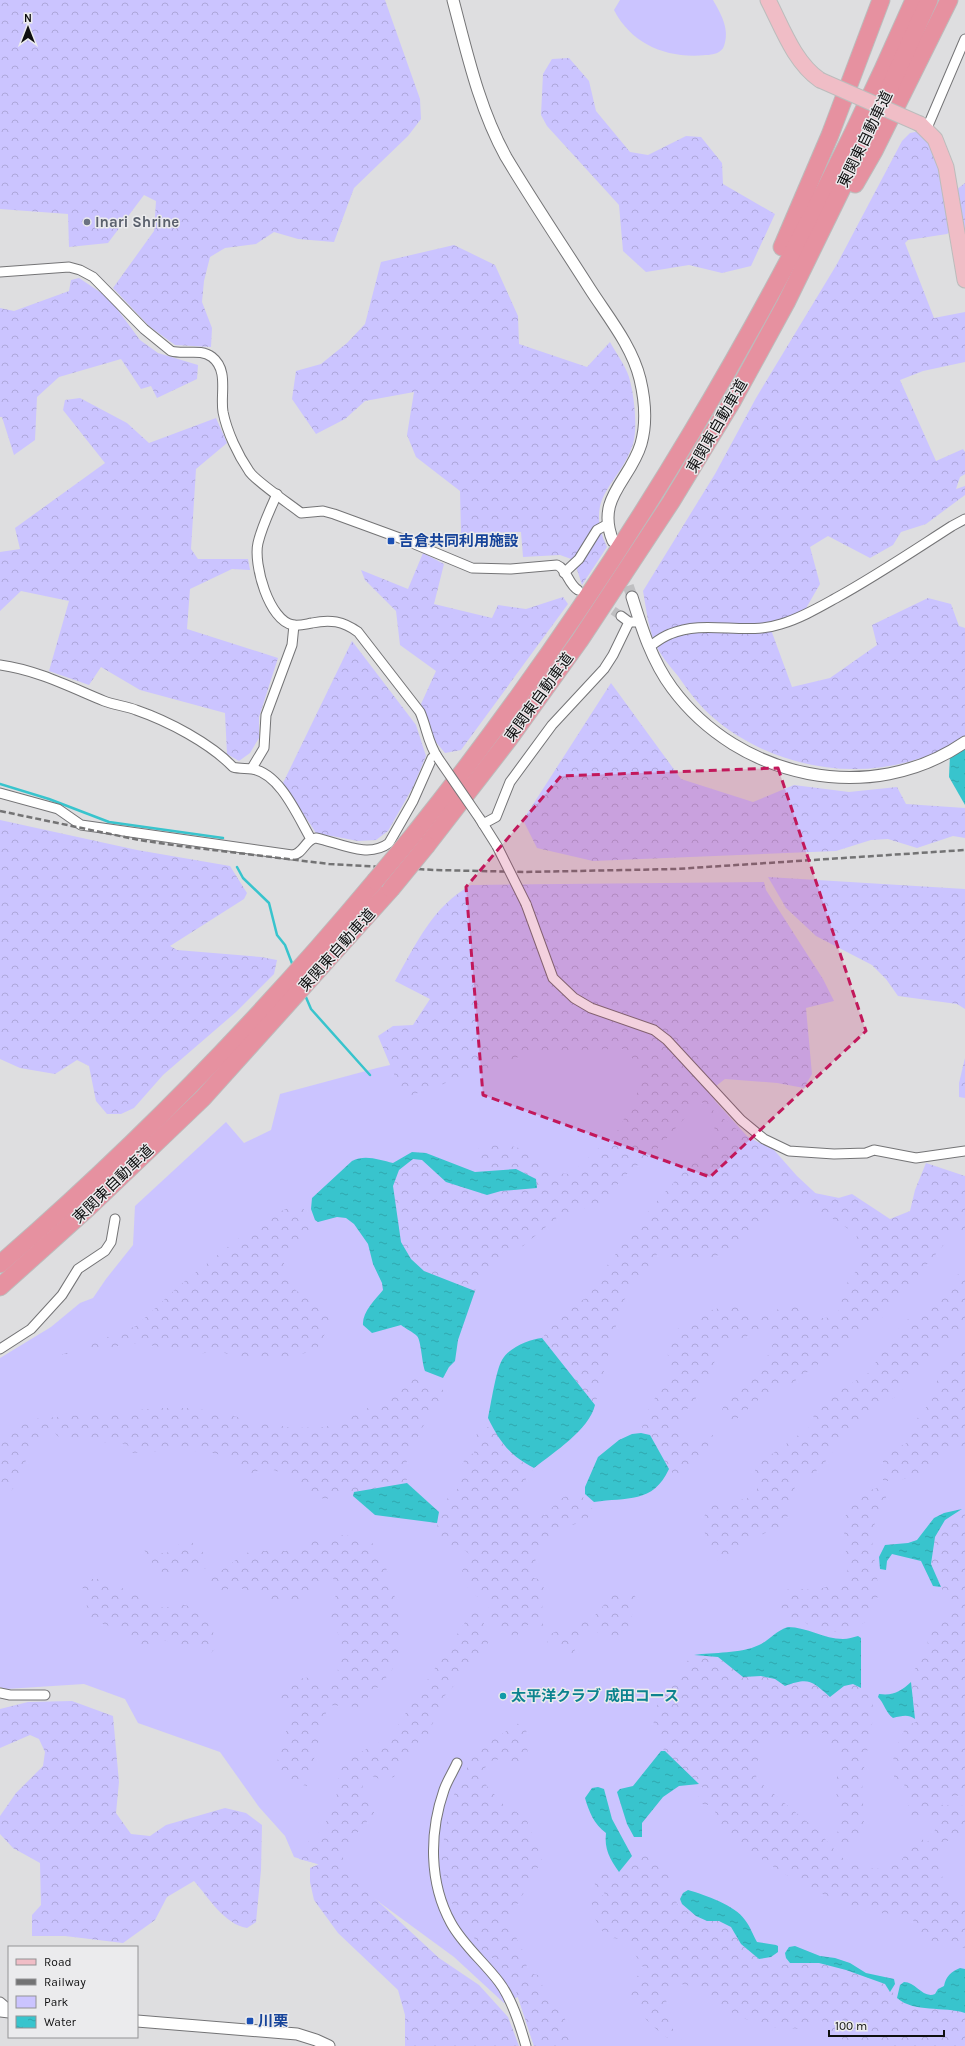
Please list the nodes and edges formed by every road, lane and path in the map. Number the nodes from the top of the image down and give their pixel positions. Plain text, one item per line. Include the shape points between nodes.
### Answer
1 (453, 0) edge
2 (768, 0) edge
3 (881, 0) edge
4 (914, 0) edge
5 (929, 0) edge
6 (949, 0) edge
7 (965, 39) edge
8 (923, 126) junction
9 (0, 272) edge
10 (965, 280) edge
11 (786, 303) junction
12 (687, 439) junction
13 (277, 494) junction
14 (965, 519) edge
15 (608, 524) junction
16 (613, 541) dead end
17 (564, 572) junction
18 (578, 590) dead end
19 (632, 597) tunnel mouth
20 (621, 616) tunnel mouth
21 (635, 622) junction
22 (294, 625) junction
23 (649, 646) junction
24 (0, 665) edge
25 (965, 742) edge
26 (437, 757) junction
27 (252, 768) junction
28 (0, 793) edge
29 (481, 822) junction
30 (311, 838) junction
31 (355, 918) junction
32 (965, 1151) edge
33 (115, 1219) dead end
34 (0, 1264) edge
35 (0, 1287) edge
36 (0, 1349) edge
37 (0, 1693) edge
38 (45, 1695) dead end
39 (458, 1763) dead end
40 (0, 2002) edge
41 (8, 2010) edge
42 (138, 2021) edge
43 (329, 2046) edge
44 (526, 2046) edge

1 - 15 street via 473,76 495,135 518,176 619,334 639,378 645,418 644,432 638,453 609,503
2 - 8 main road, bridge via 798,58 812,74 820,80
3 - 12 highway via 792,227
4 - 12 highway, 東関東自動車道 via 817,205 766,302
5 - 11 highway, 東関東自動車道 via 872,127
6 - 11 highway via 874,151
7 - 8 street
8 - 10 main road via 935,139 946,167
9 - 13 street via 69,267 80,270 93,277 144,329 171,351 205,353 214,358 223,381 223,412 232,438 249,473
11 - 31 highway, 東関東自動車道, bridge via 734,400 580,640 509,739 427,845 391,889
12 - 31 highway, 東関東自動車道, bridge via 586,599 483,744 375,881
13 - 17 street via 301,513 323,511 334,514 405,540 465,567 504,569 557,565
13 - 22 street via 258,542 259,569 274,610 280,618
14 - 23 street via 876,576 801,617 780,625 752,629 686,629 670,634
15 - 16 street
15 - 17 street via 597,530 579,559
17 - 18 street
19 - 21 street
20 - 21 street
21 - 23 street
21 - 29 street via 604,669 552,725 510,782 496,816
22 - 26 street via 323,620 336,621 358,632 420,712 427,737
22 - 27 street via 292,645 266,715 264,748
23 - 25 street via 672,687 688,707 735,746 772,764 815,775 860,778 878,776 926,764 941,758
24 - 27 street via 18,667 55,679 106,702 139,711 178,729 223,757 233,768
26 - 29 street, bridge
26 - 30 street via 432,758 401,822 384,847 372,851
27 - 30 street via 277,784
28 - 30 street via 58,809 76,822 90,826 292,855 301,852
29 - 32 street, bridge via 497,846 526,904 553,978 574,998 591,1008 654,1030 667,1040 741,1120 764,1139 789,1151 810,1153 850,1154 874,1150 916,1158
31 - 34 highway, 東関東自動車道 via 74,1198
31 - 35 highway, 東関東自動車道 via 203,1098 88,1208
33 - 36 street via 110,1242 105,1251 78,1269 62,1294 31,1329
37 - 38 street
39 - 44 street via 444,1789 435,1828 433,1856 440,1900 451,1924 500,1983 509,1999
40 - 41 street
42 - 43 street via 282,2032 307,2037

